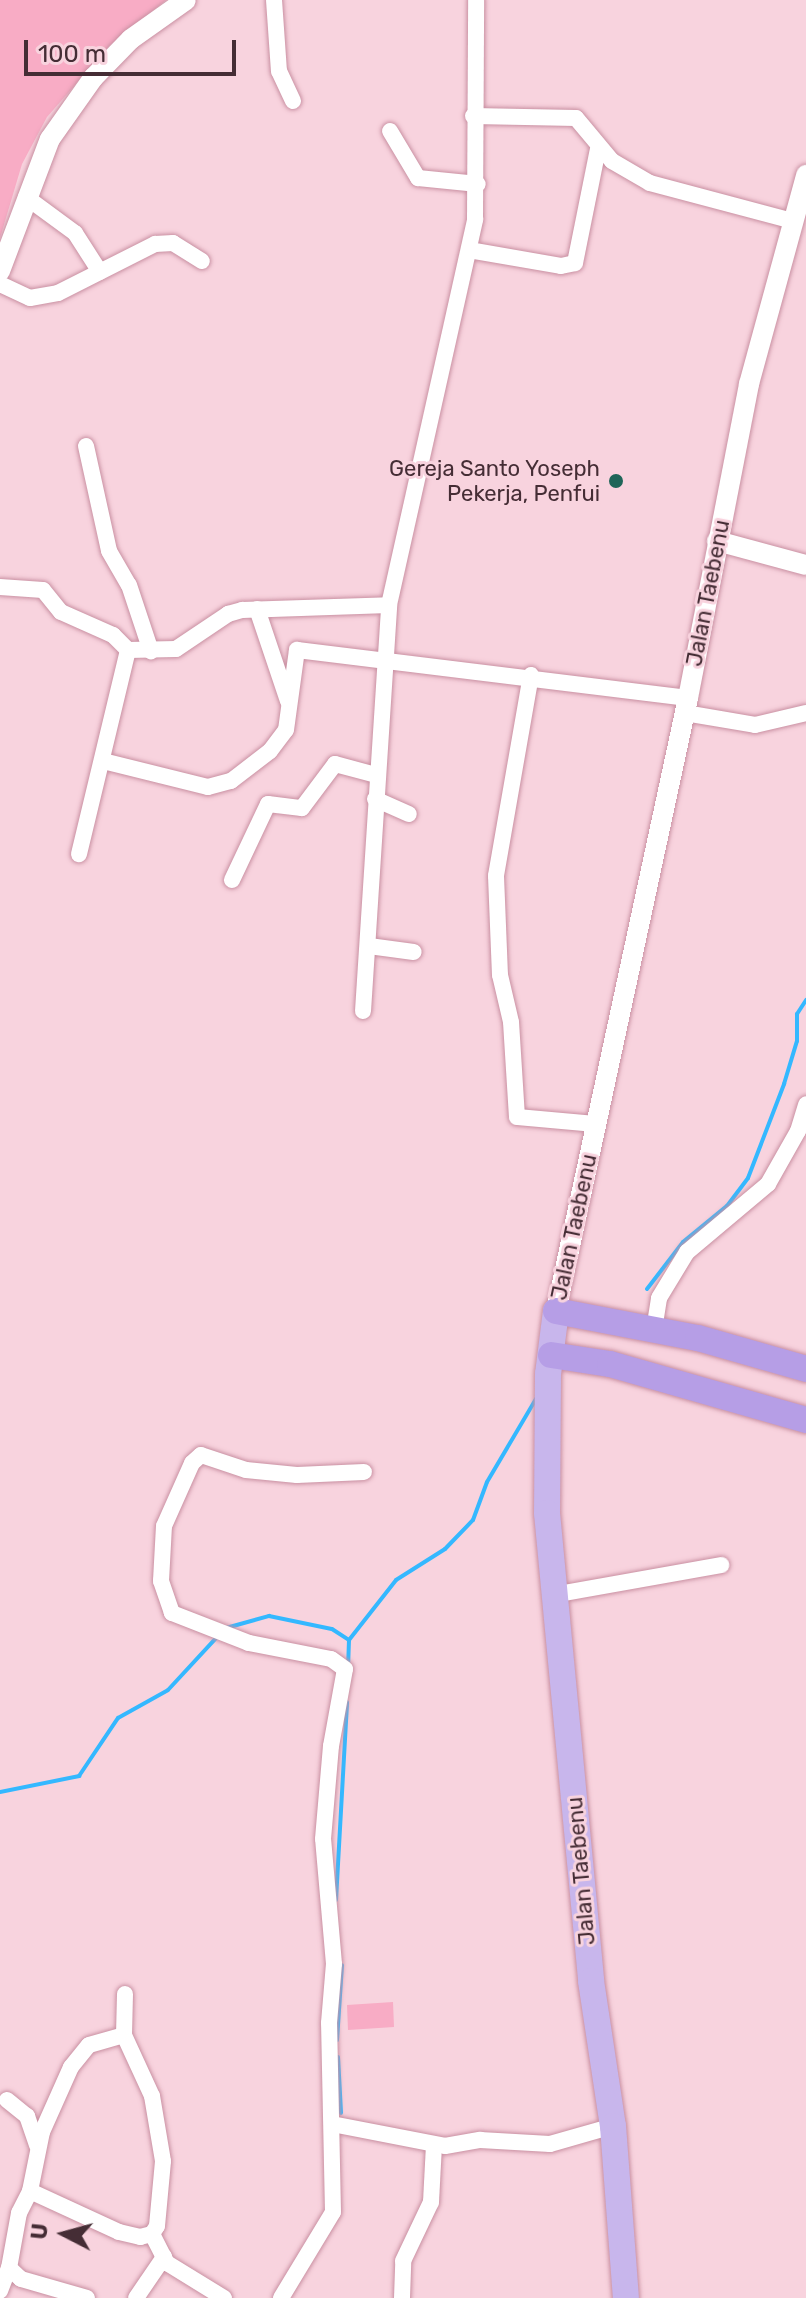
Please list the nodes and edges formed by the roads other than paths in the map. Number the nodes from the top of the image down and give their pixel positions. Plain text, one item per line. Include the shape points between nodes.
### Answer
1 (186, 0) edge
2 (274, 0) edge
3 (476, 0) edge
4 (293, 101) dead end
5 (473, 116) junction
6 (390, 131) dead end
7 (598, 149) junction
8 (806, 175) edge
9 (478, 184) junction
10 (26, 197) junction
11 (793, 221) junction
12 (469, 250) junction
13 (202, 261) dead end
14 (0, 271) edge
15 (100, 272) junction
16 (0, 284) edge
17 (86, 446) dead end
18 (717, 541) junction
19 (806, 565) edge
20 (0, 587) edge
21 (389, 605) junction
22 (257, 609) junction
23 (128, 650) junction
24 (151, 651) junction
25 (384, 657) junction
26 (531, 675) junction
27 (290, 706) junction
28 (686, 706) junction
29 (806, 713) edge
30 (103, 761) junction
31 (376, 775) junction
32 (375, 799) junction
33 (409, 814) dead end
34 (79, 854) dead end
35 (232, 880) dead end
36 (369, 946) junction
37 (414, 952) dead end
38 (363, 1011) dead end
39 (806, 1104) edge
40 (596, 1124) junction
41 (556, 1311) junction
42 (654, 1330) junction
43 (549, 1364) junction
44 (806, 1369) edge
45 (806, 1420) edge
46 (364, 1472) dead end
47 (721, 1565) dead end
48 (553, 1595) junction
49 (125, 1994) dead end
50 (124, 2035) junction
51 (7, 2100) dead end
52 (332, 2124) junction
53 (613, 2126) junction
54 (434, 2145) junction
55 (37, 2147) junction
56 (30, 2191) junction
57 (152, 2234) junction
58 (164, 2257) junction
59 (9, 2268) junction
60 (0, 2291) edge
61 (87, 2298) edge
62 (136, 2298) edge
63 (224, 2298) edge
64 (281, 2298) edge
65 (402, 2298) edge
66 (626, 2298) edge

1 - 10 street via 131,39 93,78 50,139
2 - 4 street via 279,71
3 - 5 street
5 - 7 street via 576,118
5 - 9 street
6 - 9 street via 418,178
7 - 11 street via 629,173 672,192
7 - 12 street via 575,263 561,266
8 - 11 street, Jalan Taebenu
9 - 12 street
10 - 14 street
10 - 15 street via 75,233
11 - 18 street, Jalan Taebenu via 749,384
12 - 21 street
13 - 15 street via 173,243 155,244
15 - 16 street via 66,290 30,298
17 - 24 street via 109,551 129,585
18 - 19 street
18 - 28 street, Jalan Taebenu
20 - 23 street via 43,590 61,612 113,635
21 - 22 street
21 - 25 street
22 - 24 street via 228,614 176,649
22 - 27 street
23 - 24 street
23 - 30 street
25 - 26 street
25 - 27 street via 297,650
25 - 31 street
26 - 28 street
26 - 40 street via 496,876 500,975 511,1022 517,1117
27 - 30 street via 279,742 252,768 219,785 208,787
28 - 29 street via 755,725
28 - 40 street, Jalan Taebenu
30 - 34 street
31 - 32 street
31 - 35 street via 335,764 302,808 268,804
32 - 33 street
32 - 36 street
36 - 37 street
36 - 38 street
39 - 42 street via 798,1131 768,1184 687,1252 659,1298
40 - 41 street, Jalan Taebenu
41 - 42 highway
41 - 43 main road, Jalan Taebenu
42 - 44 highway
43 - 45 highway via 610,1364
43 - 48 main road, Jalan Taebenu
46 - 52 street via 297,1475 246,1470 196,1457 164,1526 161,1581 172,1613 228,1636 343,1667 324,1804
47 - 48 street
48 - 53 main road, Jalan Taebenu via 591,1981
49 - 50 street
50 - 55 street via 89,2045 75,2061
50 - 57 street via 152,2096 163,2161 162,2196
51 - 55 street via 27,2116
52 - 54 street
52 - 64 street via 333,2212
53 - 54 street via 550,2144 480,2140
53 - 66 main road, Jalan Taebenu
54 - 65 street via 431,2202 403,2261
55 - 56 street
56 - 57 street via 119,2232
56 - 59 street via 19,2213
57 - 58 street
58 - 62 street
58 - 63 street
59 - 60 street
59 - 61 street via 21,2279

